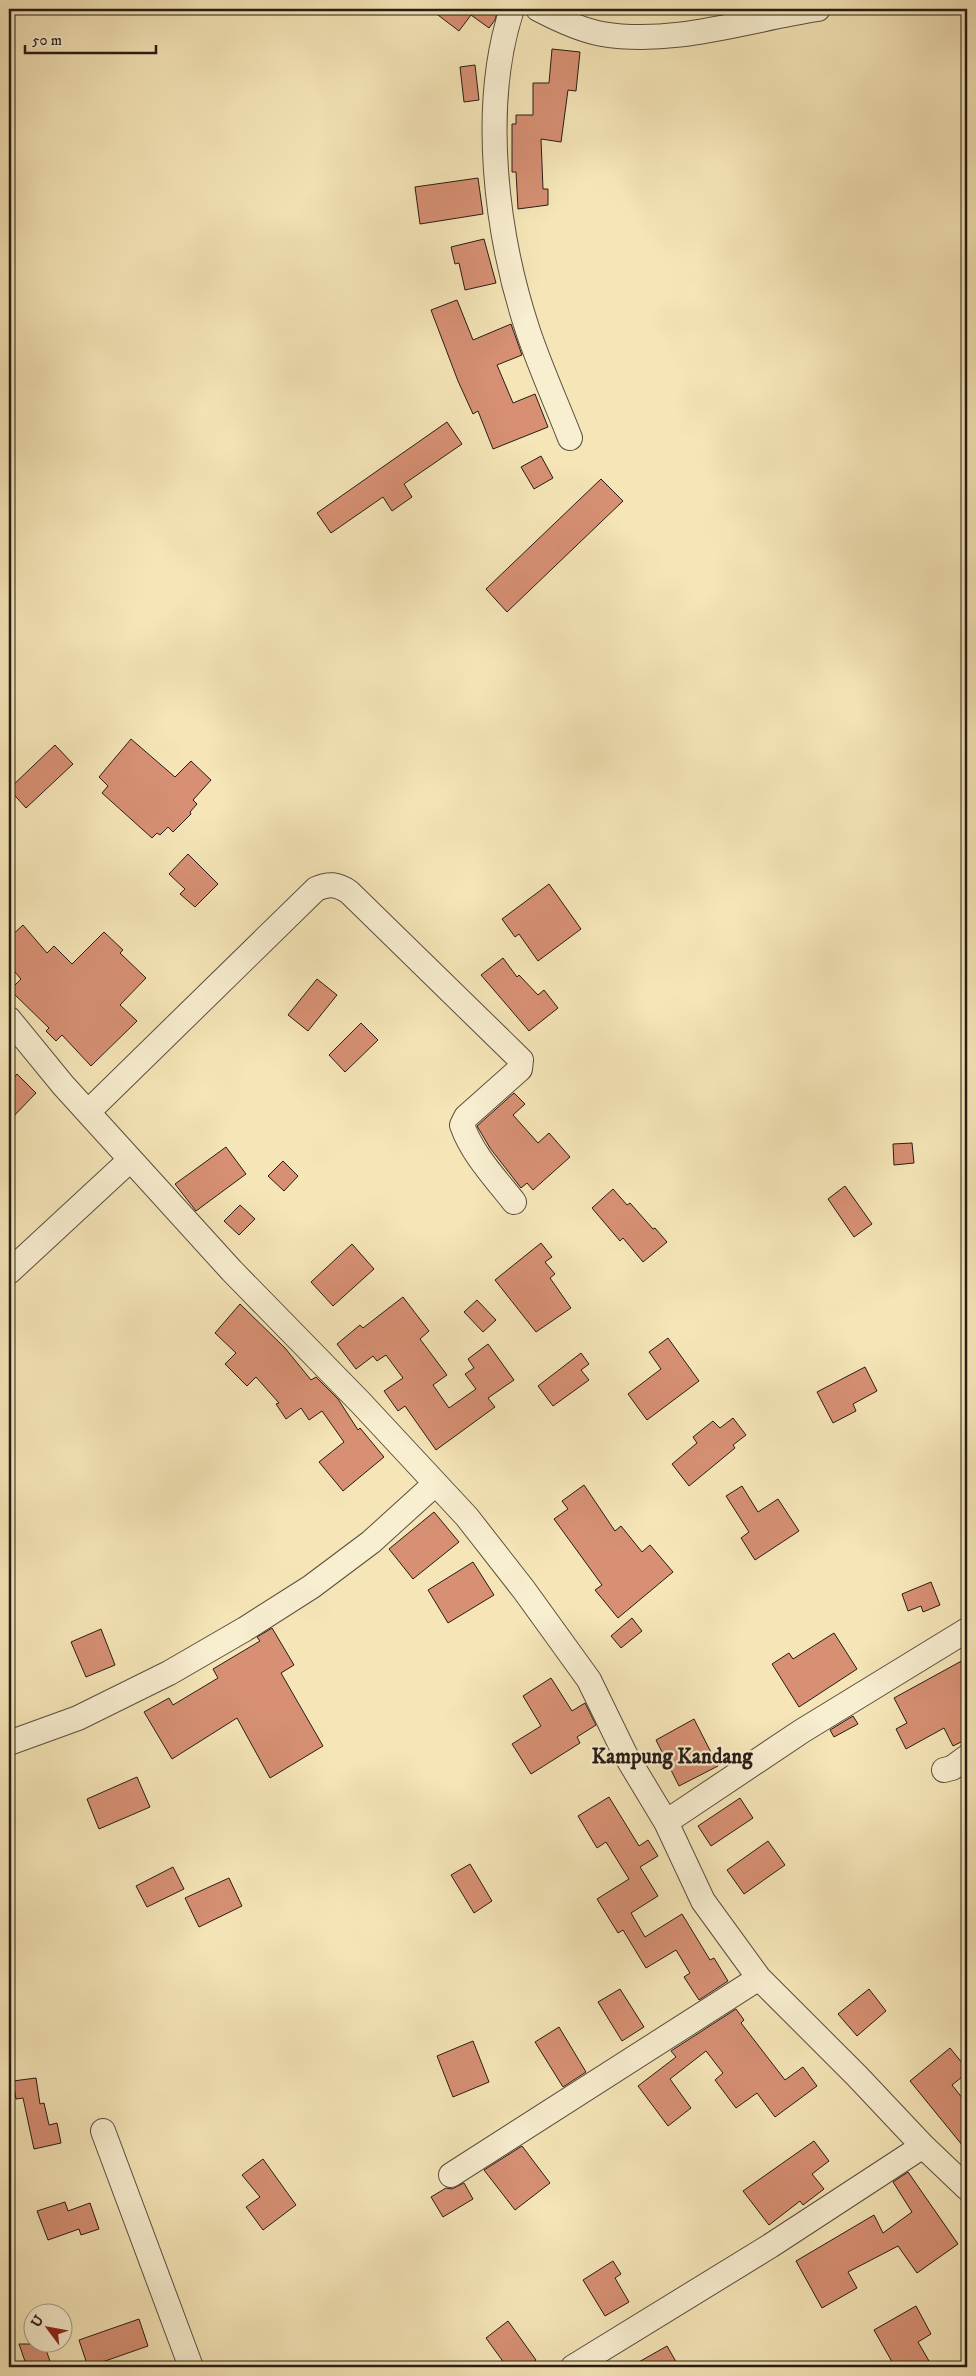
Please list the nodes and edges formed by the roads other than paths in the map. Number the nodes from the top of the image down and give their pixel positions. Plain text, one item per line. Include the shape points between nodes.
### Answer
1 (512, 9) edge
2 (538, 9) edge
3 (818, 9) edge
4 (570, 438) dead end
5 (9, 1019) edge
6 (88, 1112) junction
7 (130, 1160) junction
8 (514, 1202) dead end
9 (9, 1272) edge
10 (435, 1484) junction
11 (967, 1630) edge
12 (9, 1743) edge
13 (967, 1757) edge
14 (944, 1770) dead end
15 (666, 1822) junction
16 (759, 1978) junction
17 (103, 2131) dead end
18 (922, 2146) junction
19 (451, 2175) dead end
20 (967, 2188) edge
21 (191, 2367) edge
22 (573, 2367) edge

1 - 4 street via 499,58 496,90 499,200 510,268 528,331
2 - 3 street via 600,33 661,37
5 - 6 street
6 - 7 street
6 - 8 street via 316,889 326,884 338,885 349,892 521,1060 520,1070 466,1117 462,1125 483,1162
7 - 9 street
7 - 10 street
10 - 12 street via 371,1542 311,1587 244,1629 168,1673 78,1718
10 - 15 street via 467,1517 589,1680 625,1754
11 - 15 street via 802,1731
13 - 14 street
15 - 16 street via 703,1901
16 - 18 street
16 - 19 street
17 - 21 street
18 - 20 street
18 - 22 street via 770,2246

